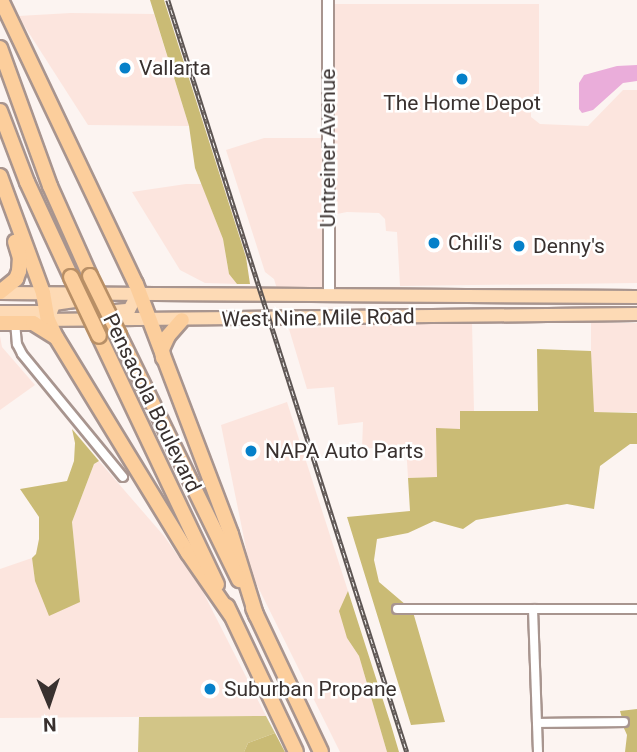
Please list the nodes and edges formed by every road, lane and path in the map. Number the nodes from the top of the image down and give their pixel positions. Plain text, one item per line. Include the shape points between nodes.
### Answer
1 (1, 0) edge
2 (328, 0) edge
3 (0, 48) edge
4 (0, 111) edge
5 (0, 176) edge
6 (0, 198) edge
7 (0, 292) edge
8 (43, 293) junction
9 (328, 296) junction
10 (417, 297) junction
11 (138, 298) junction
12 (637, 298) edge
13 (637, 305) edge
14 (0, 312) edge
15 (534, 314) junction
16 (637, 314) edge
17 (48, 315) junction
18 (276, 317) junction
19 (333, 317) junction
20 (148, 320) junction
21 (182, 320) junction
22 (0, 321) edge
23 (15, 321) junction
24 (56, 337) junction
25 (164, 363) junction
26 (123, 477) dead end
27 (397, 609) dead end
28 (533, 609) junction
29 (637, 609) edge
30 (231, 615) junction
31 (256, 615) junction
32 (263, 685) junction
33 (624, 722) dead end
34 (537, 723) junction
35 (320, 750) edge
36 (296, 752) edge
37 (538, 752) edge

1 - 11 highway
2 - 9 street, Untreiner Avenue
3 - 31 highway, Pensacola Boulevard, bridge via 46,175 90,276
4 - 30 highway, Pensacola Boulevard, bridge via 27,182
5 - 8 highway
6 - 7 highway via 20,258 16,279
7 - 8 main road
8 - 11 main road
8 - 17 highway
9 - 10 main road, West Nine Mile Road
9 - 11 main road, West Nine Mile Road via 224,292 208,301
9 - 18 main road via 318,308
10 - 12 main road, West Nine Mile Road
10 - 19 main road via 408,302 346,302
11 - 17 main road via 63,301 54,303
11 - 20 highway
13 - 15 main road via 581,305
14 - 17 main road
15 - 16 main road, West Nine Mile Road
15 - 19 main road, West Nine Mile Road
17 - 20 main road, West Nine Mile Road
17 - 23 main road, West Nine Mile Road
17 - 24 highway
18 - 19 main road, West Nine Mile Road
18 - 21 main road, West Nine Mile Road
20 - 21 main road, West Nine Mile Road
20 - 25 highway
21 - 25 highway via 162,349
22 - 23 highway
23 - 24 highway via 42,326
23 - 26 street via 22,354
24 - 30 highway
25 - 31 highway via 203,459
27 - 28 street
28 - 29 street
28 - 34 street
30 - 32 highway, Pensacola Boulevard
31 - 35 highway, Pensacola Boulevard
32 - 35 highway via 271,681 281,685 303,729
32 - 36 highway, Pensacola Boulevard
33 - 34 street
34 - 37 street

